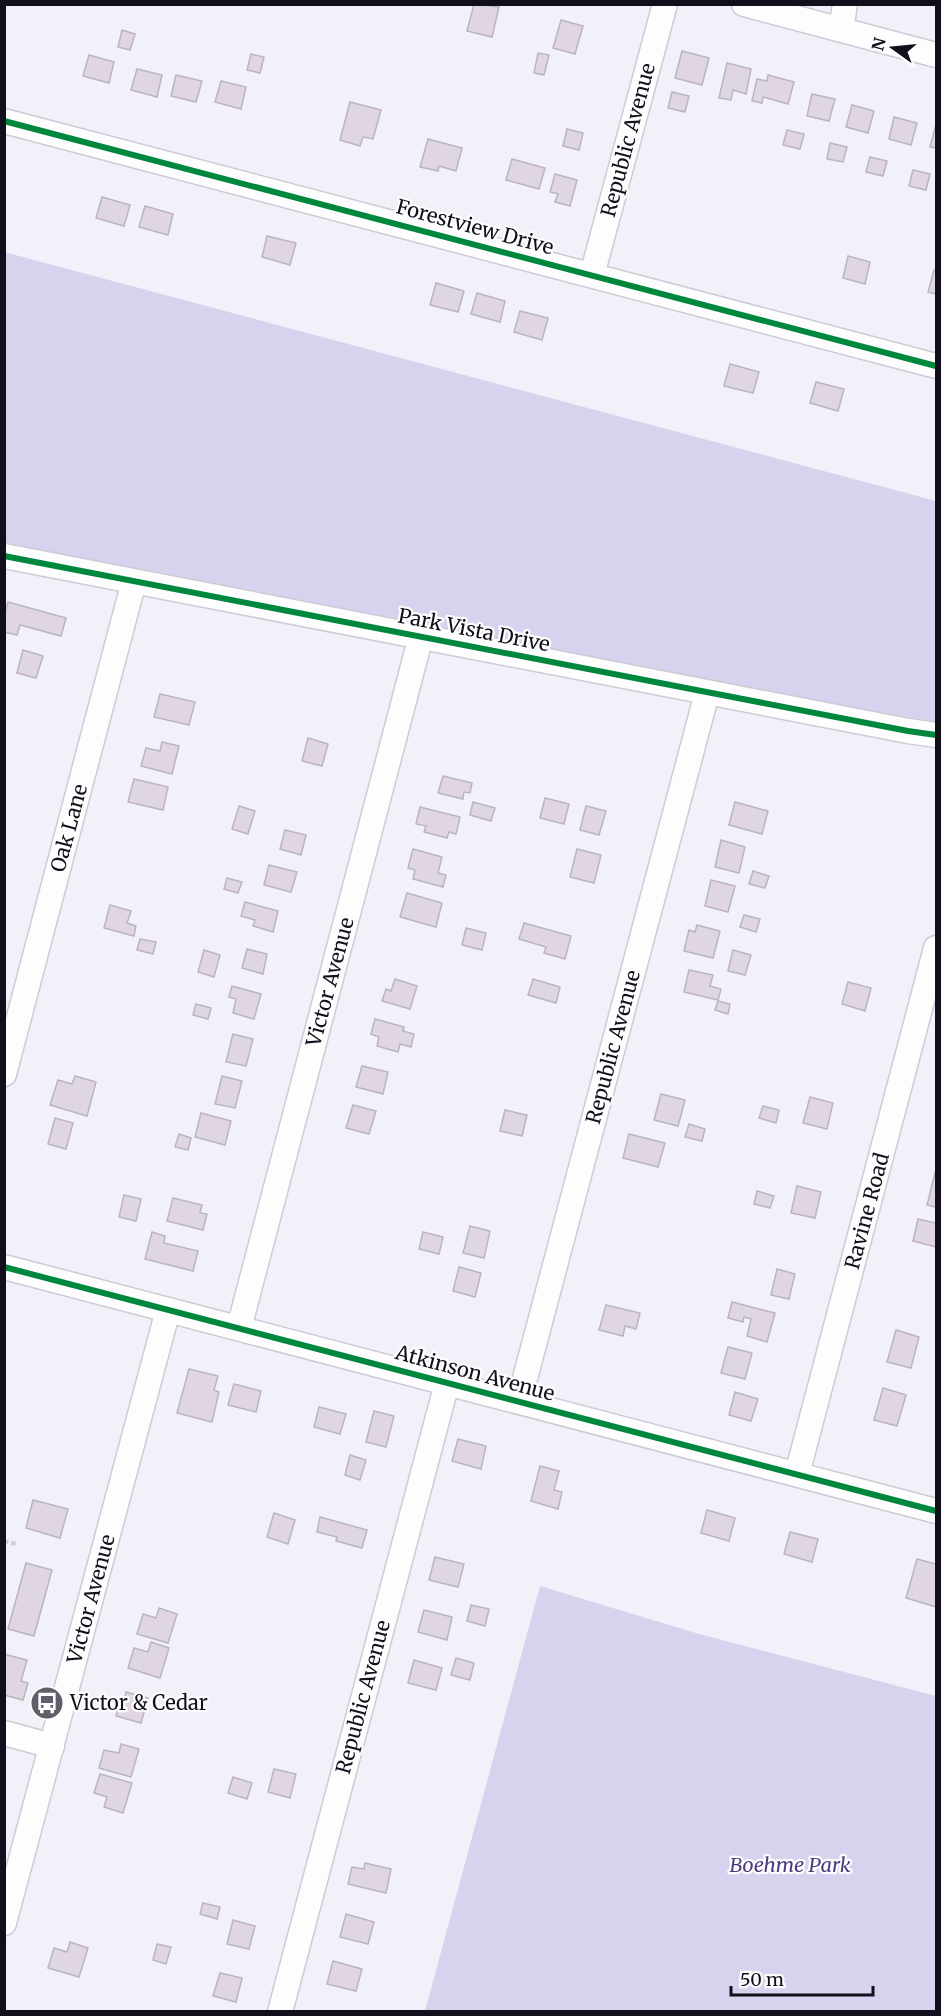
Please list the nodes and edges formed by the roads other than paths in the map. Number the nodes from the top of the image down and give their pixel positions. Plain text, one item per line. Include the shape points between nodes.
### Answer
1 (664, 4) edge
2 (744, 4) edge
3 (845, 4) edge
4 (841, 30) junction
5 (936, 55) edge
6 (4, 121) edge
7 (591, 275) junction
8 (936, 366) edge
9 (4, 556) edge
10 (134, 581) junction
11 (421, 636) junction
12 (707, 693) junction
13 (936, 735) edge
14 (936, 948) edge
15 (4, 1074) edge
16 (4, 1267) edge
17 (168, 1310) junction
18 (239, 1328) junction
19 (447, 1383) junction
20 (519, 1401) junction
21 (797, 1474) junction
22 (936, 1511) edge
23 (4, 1733) edge
24 (52, 1746) junction
25 (4, 1923) edge
26 (280, 2012) edge

1 - 7 street, Republic Avenue
2 - 4 street
3 - 4 street
4 - 5 street
6 - 7 street, Forestview Drive
7 - 8 street, Forestview Drive
9 - 10 street, Park Vista Drive
10 - 11 street, Park Vista Drive
10 - 15 street, Oak Lane
11 - 12 street, Park Vista Drive
11 - 18 street, Victor Avenue
12 - 13 street, Park Vista Drive
12 - 20 street, Republic Avenue
14 - 21 street, Ravine Road
16 - 17 street, Atkinson Avenue
17 - 18 street, Atkinson Avenue
17 - 24 street, Victor Avenue
18 - 19 street, Atkinson Avenue
19 - 20 street, Atkinson Avenue
19 - 26 street, Republic Avenue
20 - 21 street, Atkinson Avenue
21 - 22 street, Atkinson Avenue
23 - 24 street
24 - 25 street, Victor Avenue

